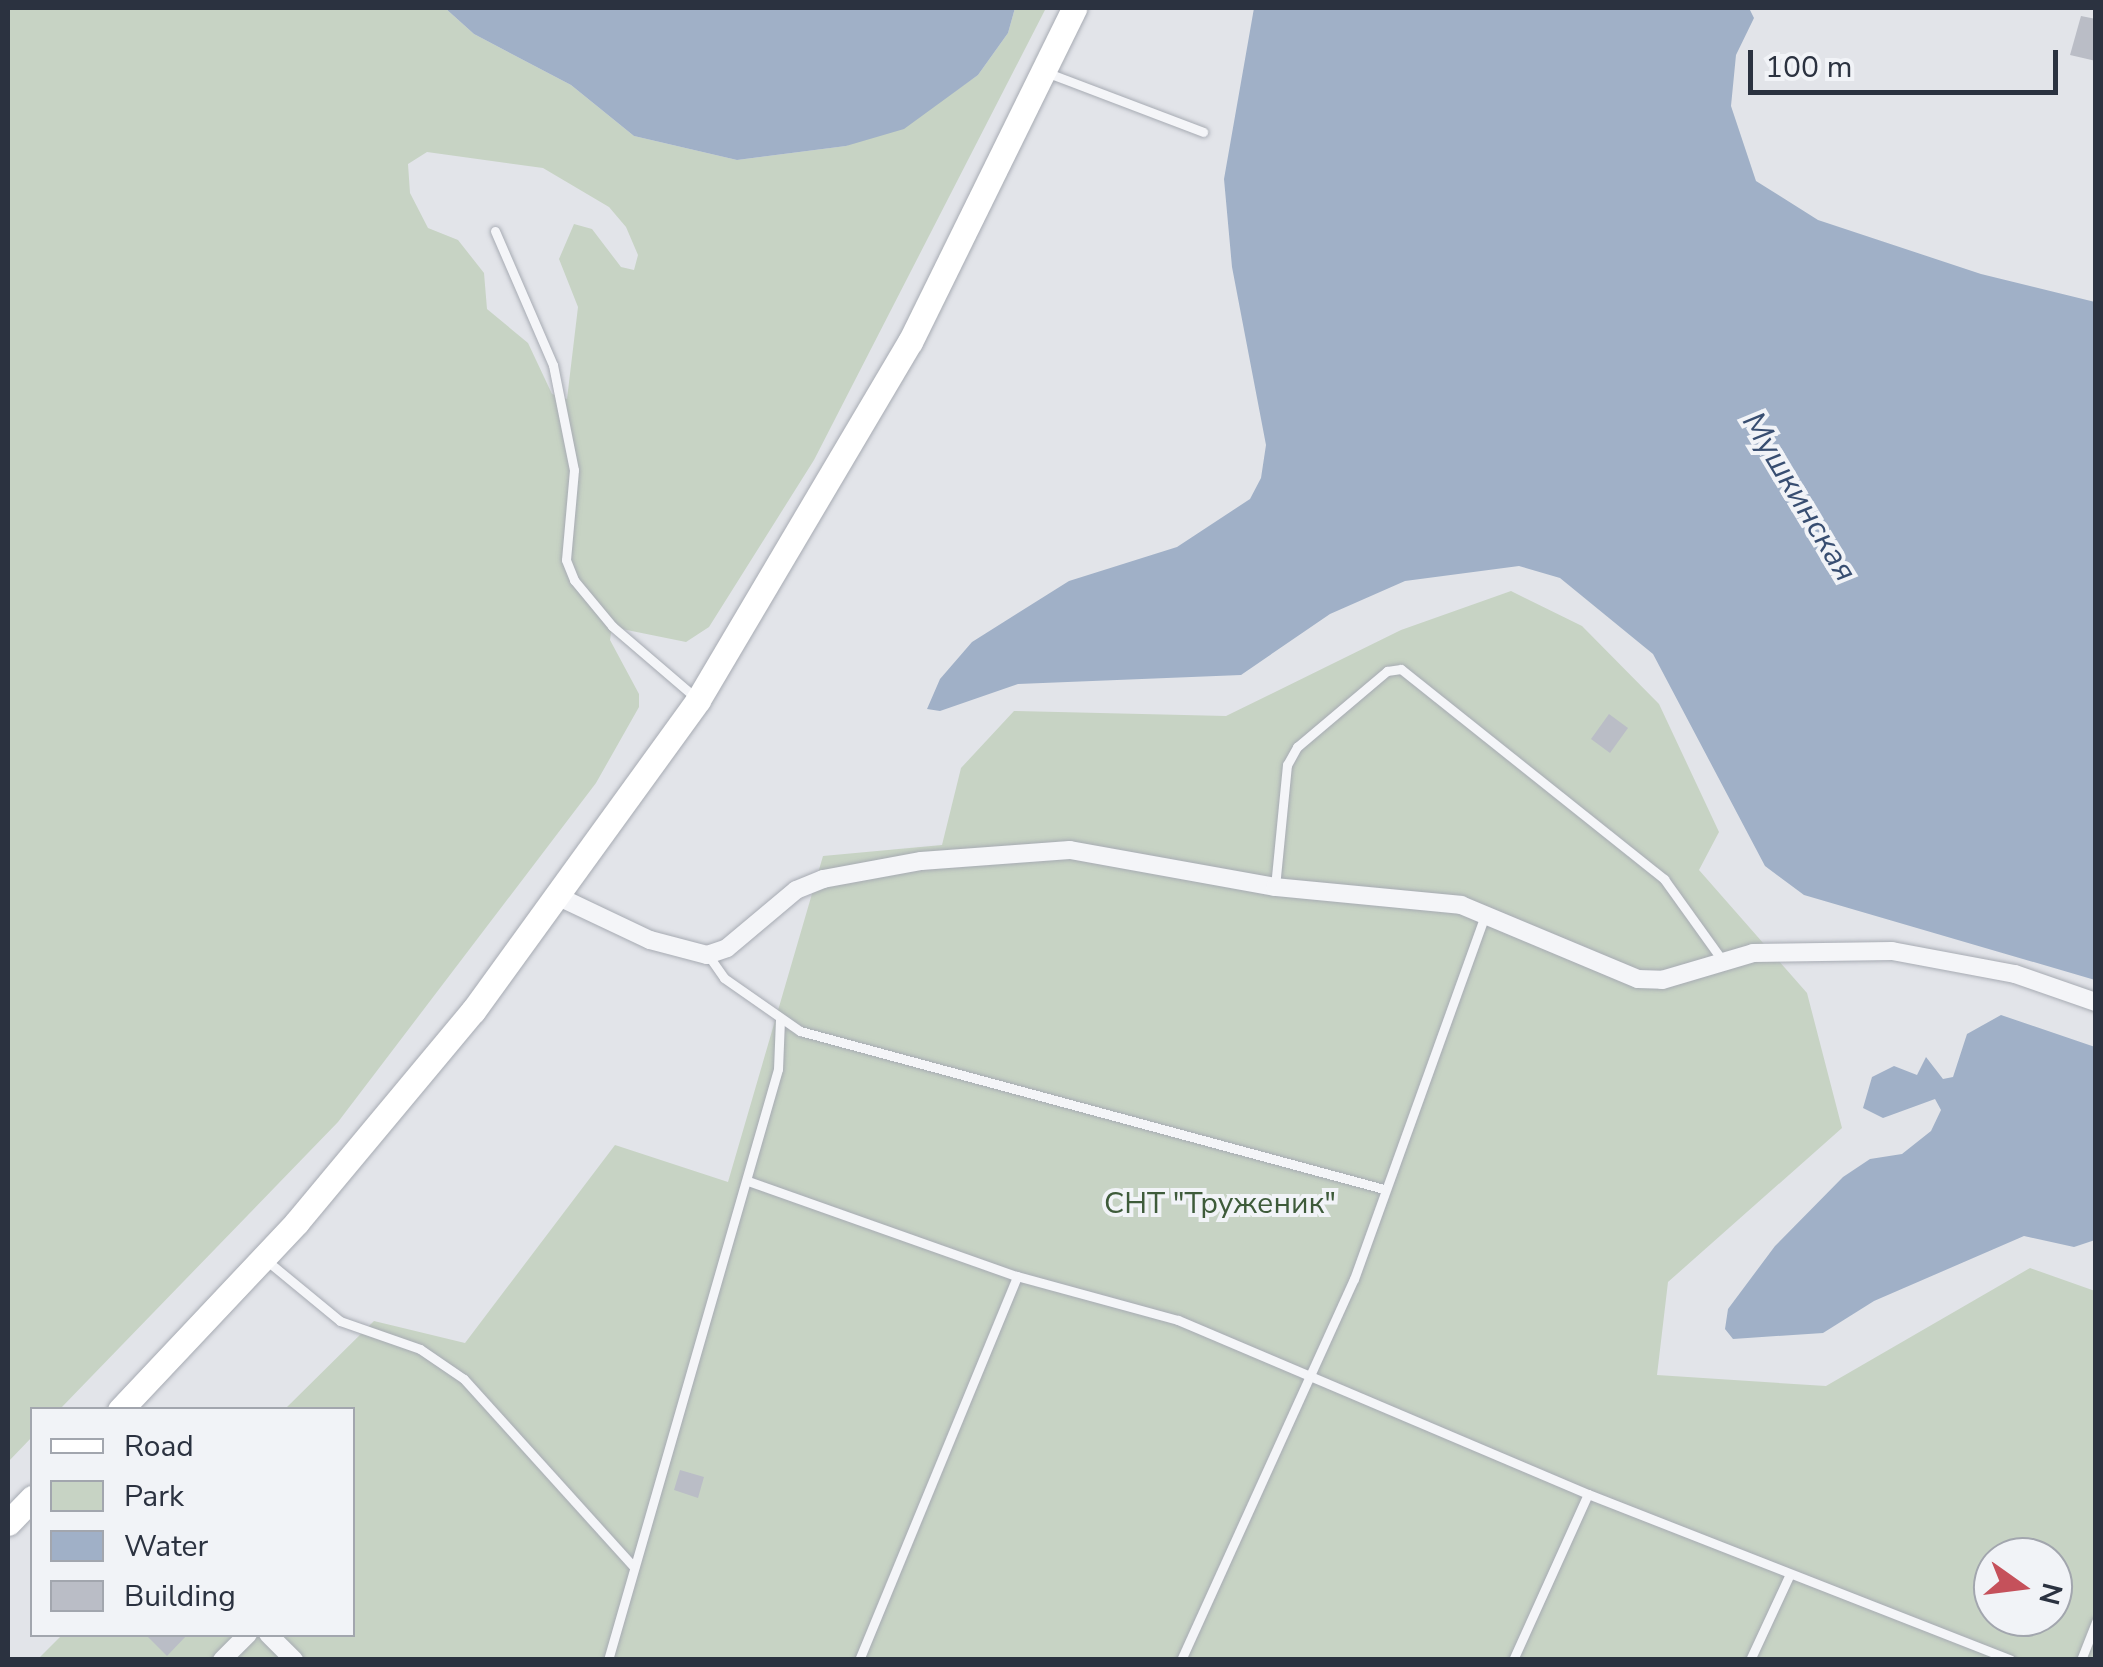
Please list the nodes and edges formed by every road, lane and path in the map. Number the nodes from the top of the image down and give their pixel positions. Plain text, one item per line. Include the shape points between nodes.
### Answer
1 (1074, 8) edge
2 (1045, 72) junction
3 (1203, 132) dead end
4 (495, 232) dead end
5 (698, 700) junction
6 (1275, 887) junction
7 (558, 896) junction
8 (1487, 912) junction
9 (707, 955) junction
10 (1723, 962) junction
11 (2096, 1002) edge
12 (780, 1020) junction
13 (748, 1181) junction
14 (1384, 1190) junction
15 (264, 1258) junction
16 (1017, 1276) junction
17 (1310, 1375) junction
18 (123, 1407) edge
19 (1588, 1494) junction
20 (30, 1500) edge
21 (8, 1523) edge
22 (634, 1567) junction
23 (1789, 1576) junction
24 (2096, 1622) edge
25 (245, 1637) edge
26 (271, 1637) edge
27 (222, 1660) edge
28 (294, 1660) edge
29 (608, 1660) edge
30 (859, 1660) edge
31 (1181, 1660) edge
32 (1513, 1660) edge
33 (1750, 1660) edge
34 (2011, 1660) edge
35 (2081, 1660) edge

1 - 2 street
2 - 3 lane
2 - 5 street via 846,459
4 - 5 lane via 552,365 574,470 566,560 574,580 612,626
5 - 7 street
6 - 8 street via 1427,898
6 - 9 street via 1070,850 921,860 796,890 727,948
6 - 10 lane via 1287,765 1297,747 1387,671 1401,669 1664,878
7 - 9 street via 650,940
7 - 15 street via 473,1011
8 - 10 street via 1638,980
8 - 14 lane
9 - 12 lane via 724,978
10 - 11 street via 1795,949 1892,950 2016,974
12 - 13 lane via 778,1069
12 - 14 lane via 1050,1103 1283,1158
13 - 16 lane
13 - 22 lane
14 - 17 lane via 1354,1279
15 - 18 street
15 - 22 lane via 340,1321 420,1350 464,1379
16 - 17 lane via 1178,1320
16 - 30 lane
17 - 19 lane
17 - 31 lane
19 - 23 lane
19 - 32 lane
20 - 21 street
22 - 29 lane
23 - 33 lane
23 - 34 lane
24 - 35 lane
25 - 27 street
26 - 28 street

